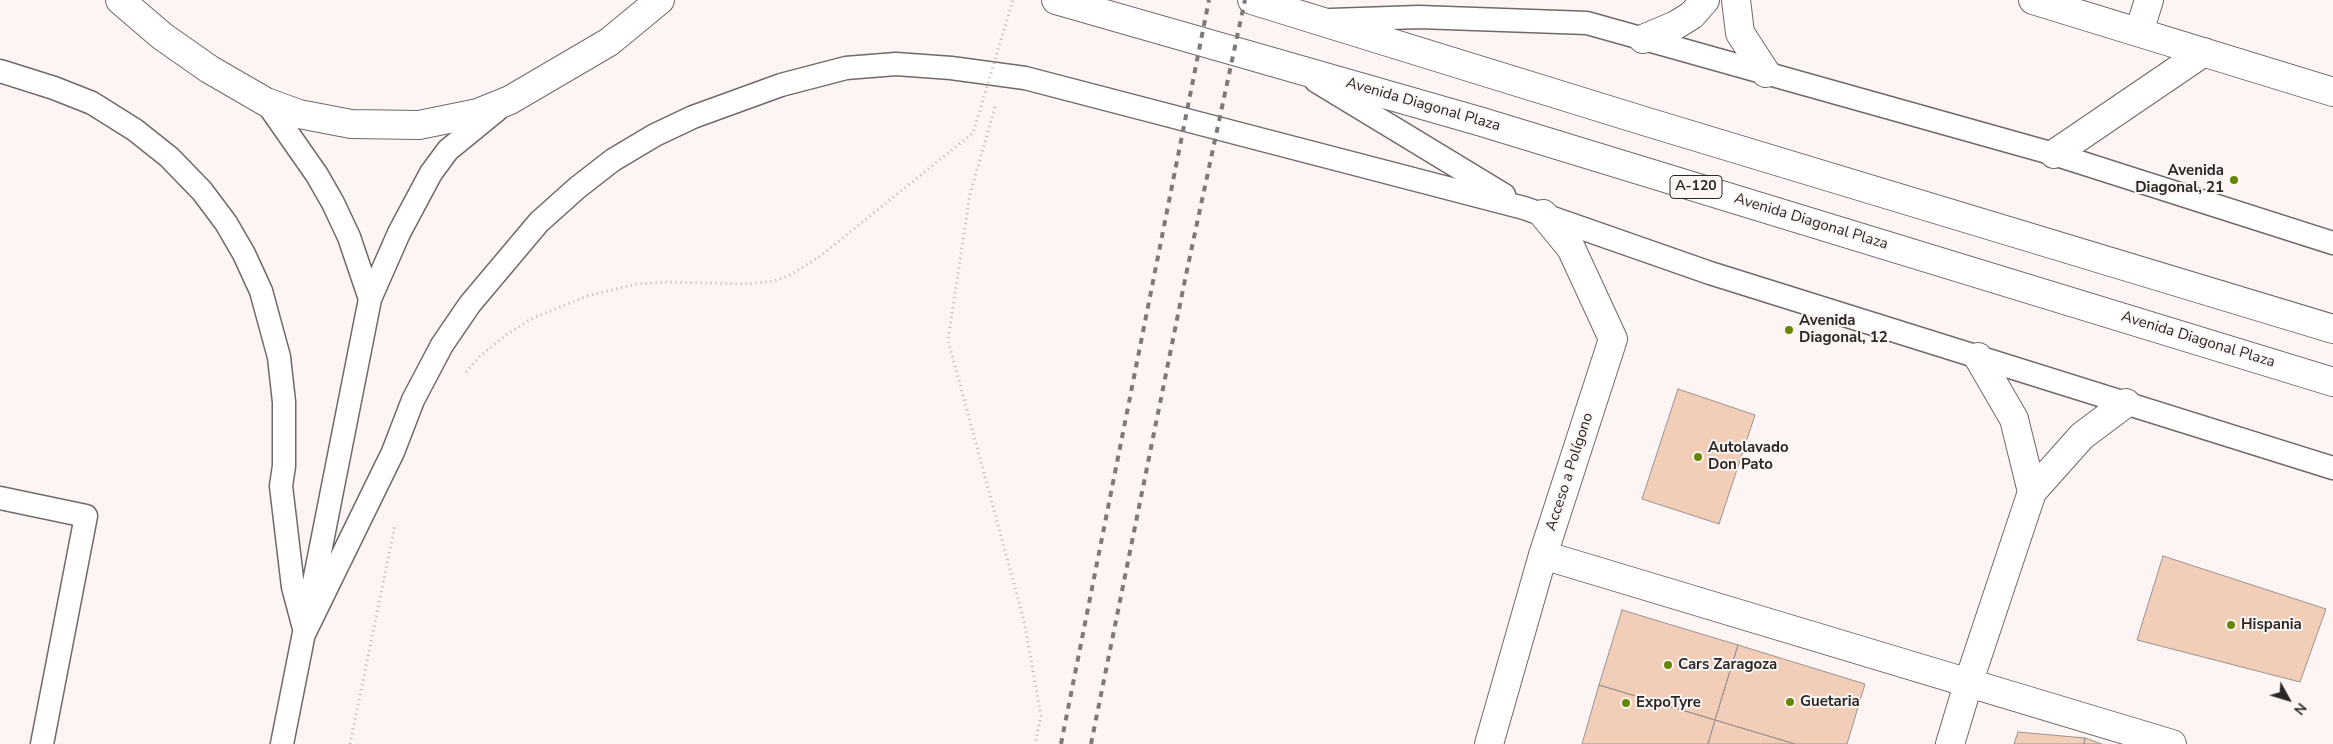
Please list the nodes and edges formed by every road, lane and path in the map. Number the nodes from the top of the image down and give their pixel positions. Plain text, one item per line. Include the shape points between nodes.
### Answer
1 (660, 0) edge
2 (1013, 0) edge
3 (1056, 0) edge
4 (1252, 0) edge
5 (1705, 0) edge
6 (1736, 0) edge
7 (2032, 0) edge
8 (2149, 0) edge
9 (119, 1) edge
10 (1320, 21) junction
11 (2139, 32) junction
12 (1643, 38) junction
13 (2204, 52) junction
14 (1291, 67) junction
15 (0, 72) edge
16 (1766, 73) junction
17 (1004, 75) junction
18 (2333, 92) edge
19 (510, 100) junction
20 (266, 102) junction
21 (2054, 154) junction
22 (1533, 211) junction
23 (2333, 243) edge
24 (370, 299) junction
25 (2333, 329) edge
26 (1978, 357) junction
27 (459, 380) dead end
28 (2333, 382) edge
29 (2126, 403) junction
30 (2333, 468) edge
31 (2032, 492) junction
32 (0, 498) edge
33 (395, 523) dead end
34 (1544, 555) junction
35 (305, 632) junction
36 (1968, 681) junction
37 (42, 744) edge
38 (282, 744) edge
39 (350, 744) edge
40 (1035, 744) edge
41 (1489, 744) edge
42 (1950, 744) edge
43 (2172, 744) edge

1 - 19 main road via 609,42
2 - 27 path, bridge via 973,133 819,257 790,276 774,282 646,283 587,296 531,319 506,335
3 - 14 main road, Avenida Diagonal Plaza / A-120
4 - 10 main road
5 - 12 main road via 1684,20
6 - 16 main road via 1740,33
7 - 11 main road
8 - 11 main road
9 - 20 main road via 208,69
10 - 12 lane via 1419,18 1587,23
10 - 25 main road
11 - 13 main road
12 - 16 lane
13 - 18 main road
13 - 21 main road
14 - 22 lane
14 - 28 main road, Avenida Diagonal Plaza / A-120 via 1492,125
15 - 35 lane via 92,103 135,130 169,157 202,191 244,254 263,298 279,357 284,402 282,495 293,587
16 - 21 lane
17 - 22 lane
17 - 35 lane via 896,64 846,68 790,82 655,135 577,188 539,222 508,258 442,345
17 - 40 path via 970,194 948,340 1024,621 1041,716
19 - 20 main road via 478,113 418,125 351,124 299,114
19 - 24 lane via 448,150 431,173 399,233
20 - 24 lane via 333,203 349,237
21 - 23 lane
22 - 26 lane via 1710,273
22 - 34 main road, Acceso a Polígono via 1571,248 1613,338
24 - 35 lane
26 - 29 lane
26 - 31 main road via 2014,419
29 - 30 lane
29 - 31 main road via 2082,436
31 - 36 main road
32 - 37 lane via 86,516
33 - 39 path
34 - 36 main road
34 - 41 main road, Acceso a Polígono
35 - 38 lane
36 - 42 main road
36 - 43 main road

